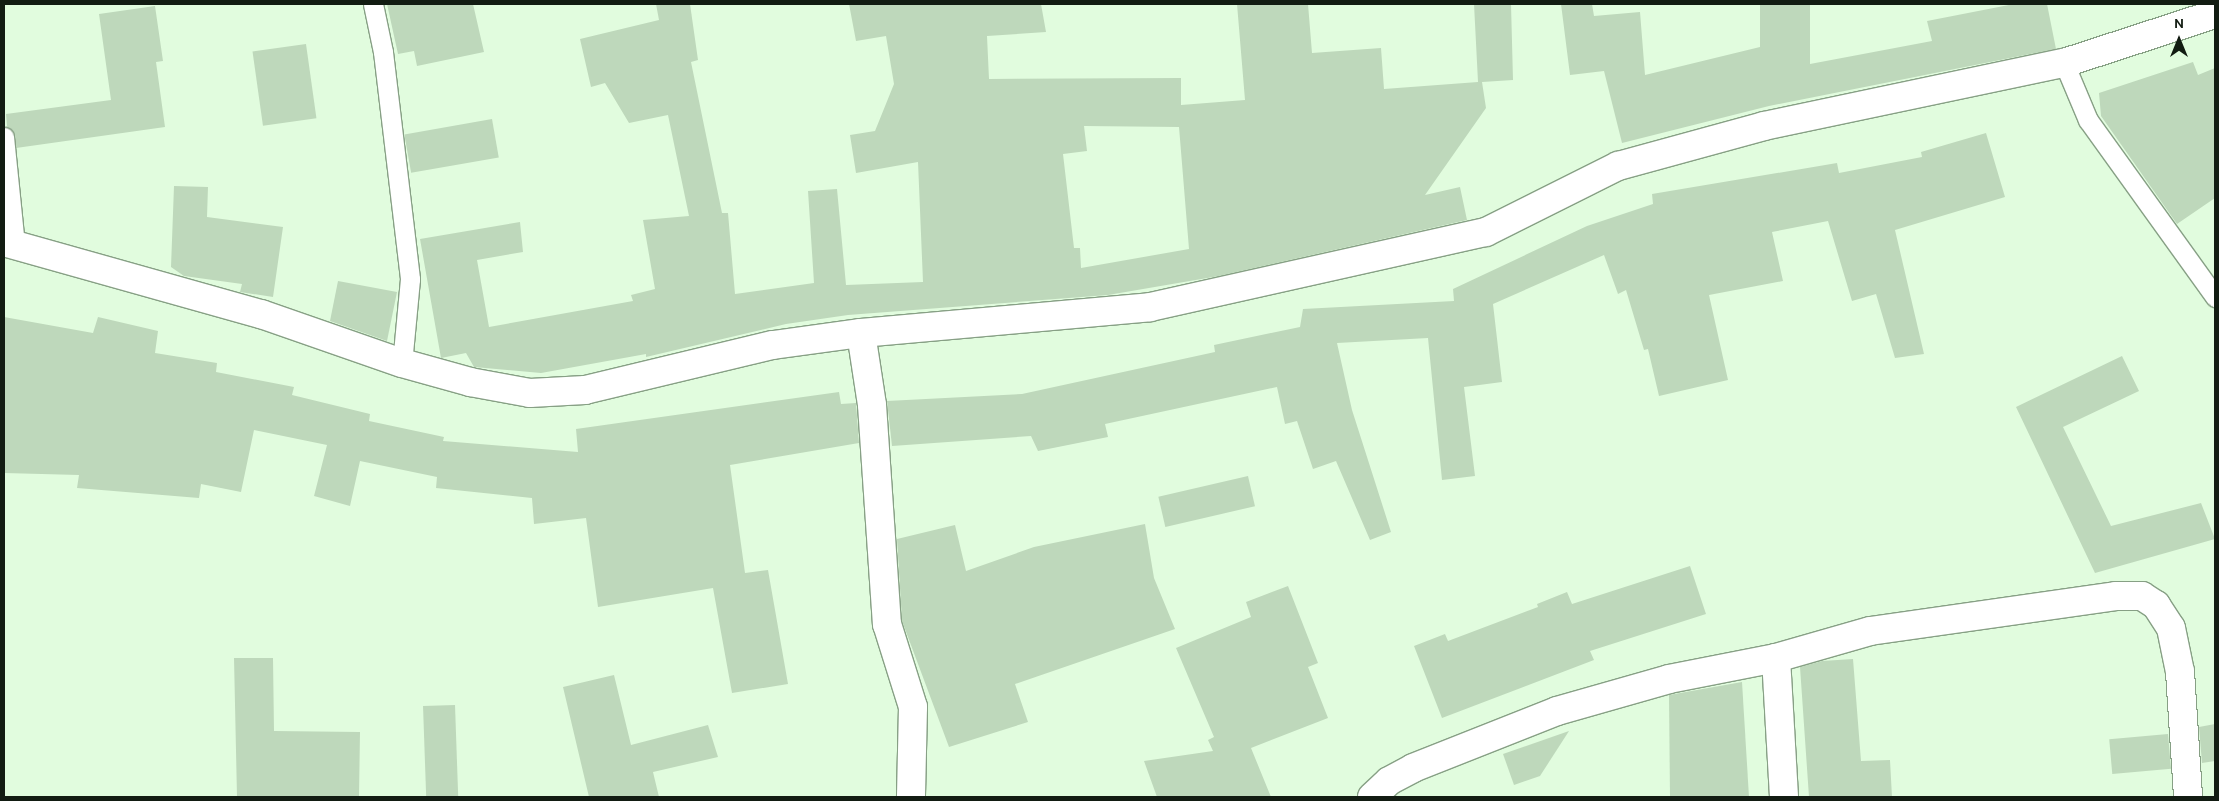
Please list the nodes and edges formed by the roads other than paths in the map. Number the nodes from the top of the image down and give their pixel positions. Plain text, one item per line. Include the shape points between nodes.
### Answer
1 (373, 4) edge
2 (2215, 14) edge
3 (2064, 63) junction
4 (4, 137) edge
5 (9, 244) edge
6 (2215, 297) edge
7 (861, 333) junction
8 (402, 363) junction
9 (1776, 658) junction
10 (910, 797) edge
11 (1372, 797) edge
12 (1784, 797) edge
13 (2188, 797) edge

1 - 8 lane via 383,52 410,279
2 - 3 street
3 - 6 lane via 2088,120
3 - 7 street via 1764,126 1618,166 1486,232 1150,307
4 - 5 lane
5 - 8 street via 261,314
7 - 8 street via 773,345 585,390 530,393 470,382
7 - 10 street via 872,405 887,624 913,707
9 - 11 street via 1669,679 1557,711 1413,768 1389,781
9 - 12 street
9 - 13 street via 1870,631 2116,596 2142,596 2156,606 2171,628 2180,672

